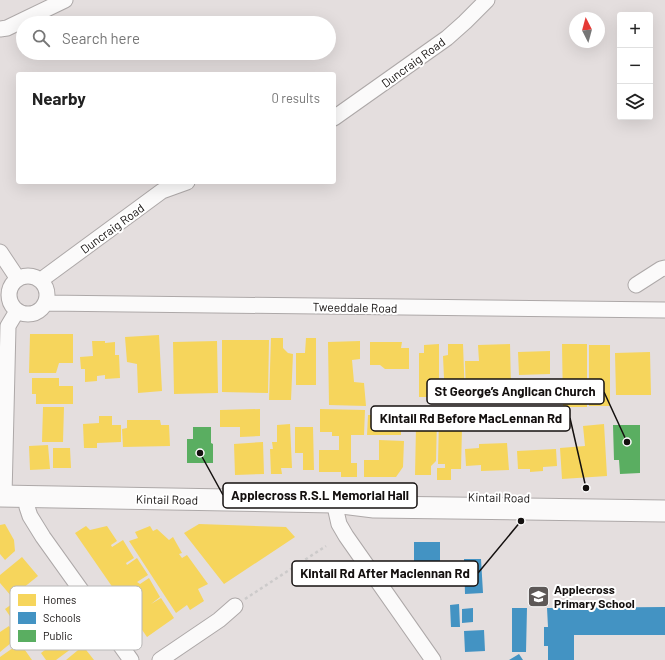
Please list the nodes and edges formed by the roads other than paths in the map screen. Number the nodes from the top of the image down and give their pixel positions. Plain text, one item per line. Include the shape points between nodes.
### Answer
1 (65, 0) edge
2 (487, 0) edge
3 (32, 16) edge
4 (16, 24) edge
5 (0, 29) edge
6 (336, 117) edge
7 (181, 184) edge
8 (0, 252) edge
9 (665, 268) edge
10 (18, 278) junction
11 (41, 280) junction
12 (636, 285) dead end
13 (46, 303) junction
14 (9, 306) edge
15 (665, 310) edge
16 (2, 496) edge
17 (27, 497) junction
18 (665, 500) edge
19 (334, 502) junction
20 (665, 511) edge
21 (78, 586) edge
22 (235, 606) road end
23 (124, 650) edge
24 (131, 660) edge
25 (160, 660) edge
26 (433, 660) edge

1 - 3 street
2 - 6 street, Duncraig Road via 447,38
4 - 5 street
7 - 11 street, Duncraig Road via 162,191
8 - 10 street
9 - 12 street
10 - 11 street via 29,276
10 - 14 street via 10,287
11 - 13 street via 47,291
13 - 14 street via 41,309 30,314
13 - 15 street, Tweeddale Road
14 - 16 street
16 - 17 main road, Kintail Road
17 - 19 main road, Kintail Road
17 - 21 street via 30,516
18 - 19 main road, Kintail Road via 374,494
19 - 20 main road, Kintail Road via 374,507
19 - 26 street via 339,524 346,536
22 - 25 street via 219,620
23 - 24 street

